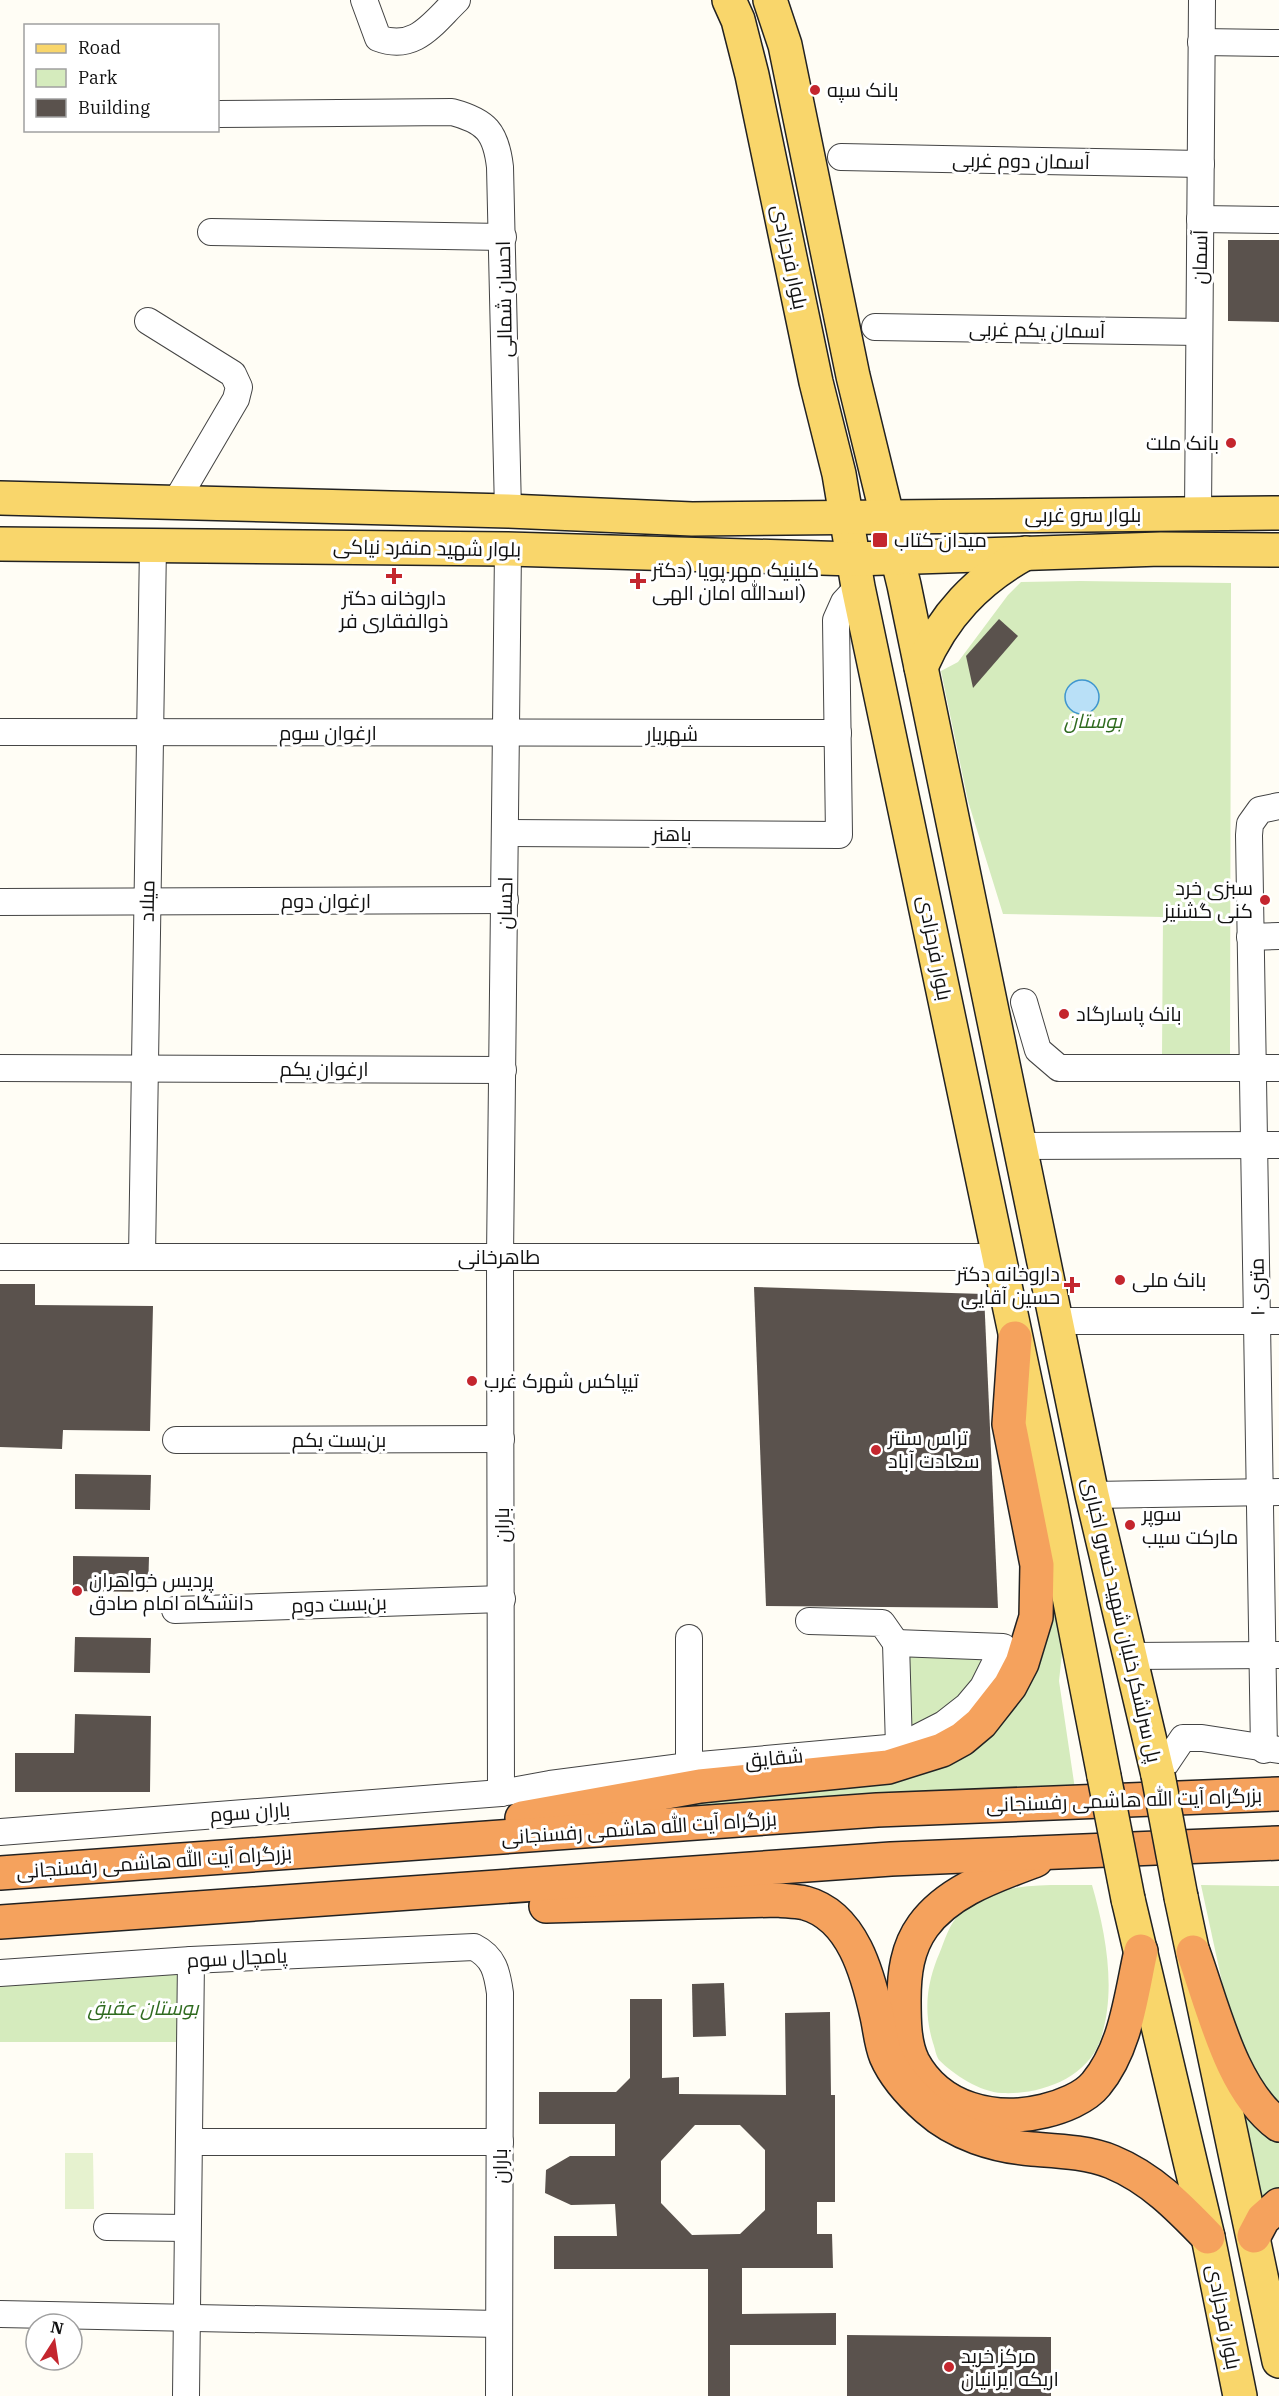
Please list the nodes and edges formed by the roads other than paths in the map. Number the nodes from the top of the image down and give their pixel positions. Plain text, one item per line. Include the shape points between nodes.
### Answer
1 (364, 0) edge
2 (457, 0) edge
3 (729, 0) edge
4 (1202, 0) edge
5 (772, 2) edge
6 (1201, 42) junction
7 (1279, 43) edge
8 (219, 114) edge
9 (841, 157) dead end
10 (1200, 164) junction
11 (1200, 219) junction
12 (1279, 220) edge
13 (211, 232) dead end
14 (503, 237) junction
15 (148, 321) dead end
16 (875, 327) dead end
17 (1199, 332) junction
18 (853, 376) junction
19 (816, 382) junction
20 (0, 498) edge
21 (175, 502) junction
22 (508, 511) junction
23 (1279, 513) edge
24 (1198, 514) junction
25 (887, 515) junction
26 (846, 516) junction
27 (0, 544) edge
28 (153, 545) junction
29 (508, 549) junction
30 (1279, 550) edge
31 (1026, 553) junction
32 (897, 556) junction
33 (856, 573) junction
34 (921, 667) junction
35 (0, 732) edge
36 (150, 733) junction
37 (507, 734) junction
38 (838, 734) junction
39 (1279, 806) edge
40 (950, 808) junction
41 (908, 815) junction
42 (506, 833) junction
43 (505, 900) junction
44 (147, 901) junction
45 (0, 902) edge
46 (1279, 936) edge
47 (1250, 937) junction
48 (1024, 1002) dead end
49 (0, 1068) edge
50 (1253, 1068) junction
51 (1279, 1068) edge
52 (145, 1069) junction
53 (503, 1070) junction
54 (1020, 1146) junction
55 (1267, 1146) edge
56 (0, 1257) edge
57 (142, 1257) junction
58 (500, 1257) junction
59 (998, 1257) junction
60 (1054, 1321) junction
61 (1268, 1321) edge
62 (1015, 1338) junction
63 (501, 1439) junction
64 (176, 1440) dead end
65 (1270, 1492) edge
66 (1092, 1495) junction
67 (502, 1599) junction
68 (175, 1610) dead end
69 (809, 1621) dead end
70 (689, 1638) dead end
71 (896, 1643) junction
72 (1272, 1655) edge
73 (1130, 1656) junction
74 (899, 1747) junction
75 (1272, 1750) edge
76 (689, 1766) junction
77 (1158, 1775) junction
78 (501, 1793) junction
79 (1279, 1794) edge
80 (0, 1832) edge
81 (433, 1843) junction
82 (1279, 1843) edge
83 (1230, 1844) junction
84 (1064, 1850) junction
85 (1279, 1853) edge
86 (0, 1873) edge
87 (448, 1891) junction
88 (0, 1922) edge
89 (474, 1947) joint
90 (1141, 1951) junction
91 (1193, 1952) junction
92 (191, 1960) junction
93 (0, 1973) edge
94 (1279, 2125) edge
95 (189, 2142) junction
96 (500, 2142) junction
97 (1279, 2205) edge
98 (107, 2227) dead end
99 (187, 2228) junction
100 (1208, 2237) junction
101 (1264, 2252) edge
102 (0, 2314) edge
103 (188, 2318) junction
104 (499, 2324) junction
105 (1279, 2361) edge
106 (186, 2396) edge
107 (499, 2396) edge
108 (1240, 2396) edge

1 - 2 street via 378,38 399,44 423,32
3 - 19 main road, بلوار فرحزادی via 752,75
4 - 6 street, آسمان
5 - 18 main road, بلوار فرحزادی via 810,157
6 - 7 street
6 - 10 street, آسمان
8 - 14 street, احسان شمالی via 452,112 482,123 498,148
9 - 10 street, آسمان دوم غربی
10 - 11 street, آسمان
11 - 12 street
11 - 17 street, آسمان
13 - 14 street
14 - 22 street, احسان شمالی
15 - 21 street via 233,374 239,387 236,399
16 - 17 street, آسمان یکم غربی
17 - 24 street, آسمان
18 - 19 main road via 845,397 834,399
18 - 25 main road, بلوار فرحزادی
19 - 26 main road, بلوار فرحزادی
20 - 21 main road, بلوار شهید منفرد نیاکی
21 - 22 main road, بلوار شهید منفرد نیاکی
22 - 26 main road, بلوار شهید منفرد نیاکی via 692,519
23 - 24 main road, بلوار سرو غربی
24 - 25 main road, بلوار سرو غربی
25 - 26 main road, بلوار شهید منفرد نیاکی
25 - 32 main road, بلوار فرحزادی
26 - 33 main road, بلوار فرحزادی
27 - 28 main road, بلوار شهید منفرد نیاکی
28 - 29 main road, بلوار شهید منفرد نیاکی
28 - 36 street, میلاد
29 - 33 main road, بلوار شهید منفرد نیاکی
29 - 37 street, احسان
30 - 31 main road, بلوار سرو غربی
31 - 32 main road, بلوار سرو غربی
31 - 34 main road via 996,571 959,605 941,626
32 - 33 main road, بلوار شهید منفرد نیاکی
32 - 34 main road
33 - 38 street via 836,620
33 - 41 main road, بلوار فرحزادی
34 - 40 main road
35 - 36 street, ارغوان سوم
36 - 37 street, ارغوان سوم
36 - 44 street, میلاد
37 - 38 street, شهریار
37 - 42 street, احسان
38 - 42 street, باهنر via 839,835
39 - 47 street, ۱۰ متری via 1260,810 1250,825
40 - 41 main road via 938,800 925,800
40 - 54 main road
41 - 59 main road, بلوار فرحزادی
42 - 43 street, احسان
43 - 44 street, ارغوان دوم
43 - 53 street, احسان
44 - 45 street, ارغوان دوم
44 - 52 street, میلاد
46 - 47 street
47 - 50 street, ۱۰ متری
48 - 50 street via 1038,1050 1059,1068
49 - 52 street, ارغوان یکم
50 - 51 street
50 - 55 street, ۱۰ متری
52 - 53 street, ارغوان یکم
52 - 57 street, میلاد
53 - 58 street, احسان
54 - 55 street
54 - 60 main road
55 - 61 street, ۱۰ متری
56 - 57 street, طاهرخانی
57 - 58 street, طاهرخانی
58 - 59 street, طاهرخانی
58 - 63 street, باران
59 - 62 main road, بلوار فرحزادی
60 - 61 street
60 - 66 main road, پل سرلشکر خلبان شهید خسرو اخباری
61 - 65 street, ۱۰ متری
62 - 81 highway via 1009,1424 1037,1565 1036,1617 1018,1671 981,1723 942,1750 888,1767 700,1786 522,1818
62 - 90 main road, bridge
63 - 64 street, بن‌بست یکم
63 - 67 street, باران
65 - 66 street
65 - 72 street, ۱۰ متری
66 - 73 main road, پل سرلشکر خلبان شهید خسرو اخباری
67 - 68 street, بن‌بست دوم
67 - 78 street, باران
69 - 71 street via 882,1623
70 - 76 street
71 - 74 street
71 - 74 street, شقایق via 1003,1647 983,1688 967,1706 944,1724
72 - 73 street
72 - 75 street, ۱۰ متری
73 - 77 main road, پل سرلشکر خلبان شهید خسرو اخباری
74 - 76 street, شقایق
75 - 77 street via 1183,1738
76 - 78 street, شقایق
77 - 91 main road, پل سرلشکر خلبان شهید خسرو اخباری, bridge
78 - 80 street, باران سوم
79 - 81 highway, بزرگراه آیت الله هاشمی رفسنجانی via 877,1810
81 - 86 highway, بزرگراه آیت الله هاشمی رفسنجانی
82 - 83 highway
83 - 84 highway
83 - 85 highway
84 - 87 highway
84 - 90 highway via 976,1883 923,1925 906,1961 904,1981 906,2039 913,2062 954,2104 978,2113 1031,2114 1077,2098 1095,2086 1118,2047
87 - 88 highway
87 - 100 highway via 483,1907 778,1900 806,1903 825,1913 850,1938 866,1968 886,2055 903,2085 929,2110 958,2130 989,2142 1111,2161 1149,2181
89 - 92 street, پامچال سوم
89 - 96 street, باران via 490,1958 498,1979
90 - 100 main road
91 - 94 highway via 1234,2068 1249,2095
91 - 101 main road, پل سرلشکر خلبان شهید خسرو اخباری
92 - 93 street, پامچال سوم
92 - 95 street
95 - 96 street
95 - 99 street
96 - 104 street, باران
97 - 101 highway via 1263,2219
98 - 99 street
99 - 103 street
100 - 108 main road, بلوار فرحزادی
101 - 105 main road
102 - 103 street
103 - 104 street
103 - 106 street
104 - 107 street, باران

